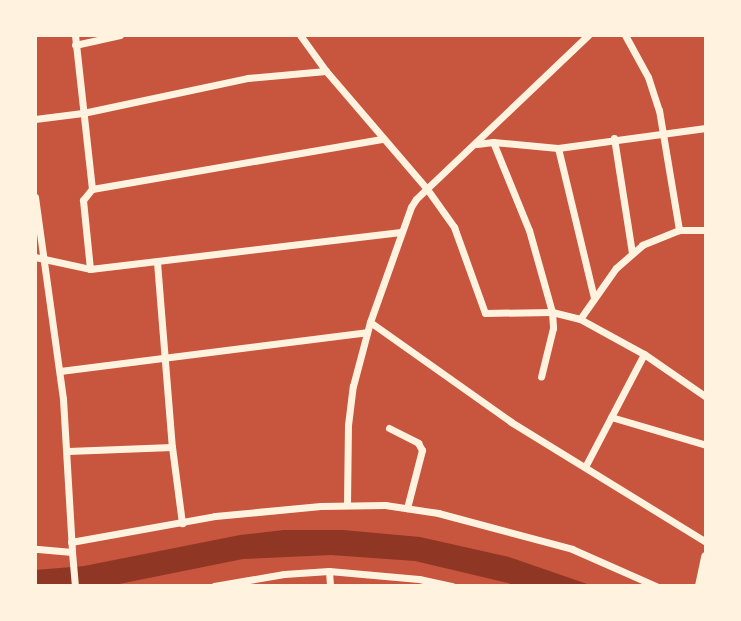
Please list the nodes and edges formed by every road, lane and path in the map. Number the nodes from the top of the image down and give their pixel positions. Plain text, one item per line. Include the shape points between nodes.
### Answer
1 (75, 35) edge
2 (120, 35) edge
3 (300, 35) edge
4 (588, 35) edge
5 (625, 35) edge
6 (75, 45) junction
7 (326, 71) junction
8 (83, 113) junction
9 (35, 118) edge
10 (706, 128) edge
11 (664, 131) junction
12 (614, 138) junction
13 (383, 139) junction
14 (493, 142) junction
15 (476, 144) junction
16 (558, 148) junction
17 (92, 189) junction
18 (427, 189) junction
19 (35, 197) edge
20 (36, 207) edge
21 (679, 230) junction
22 (706, 230) edge
23 (401, 232) junction
24 (632, 253) junction
25 (38, 256) edge
26 (157, 262) junction
27 (90, 269) junction
28 (594, 298) junction
29 (552, 313) junction
30 (580, 319) junction
31 (370, 321) junction
32 (367, 332) junction
33 (644, 354) junction
34 (164, 358) junction
35 (60, 371) junction
36 (541, 377) dead end
37 (706, 397) edge
38 (611, 417) junction
39 (389, 428) dead end
40 (706, 445) edge
41 (172, 447) junction
42 (68, 451) junction
43 (585, 467) junction
44 (347, 505) junction
45 (407, 508) junction
46 (182, 523) junction
47 (71, 542) junction
48 (706, 542) edge
49 (35, 549) edge
50 (72, 552) junction
51 (706, 557) edge
52 (329, 571) junction
53 (75, 586) edge
54 (214, 586) edge
55 (330, 586) edge
56 (452, 586) edge
57 (656, 586) edge
58 (700, 586) edge

1 - 6 street
2 - 6 street
3 - 7 street
4 - 15 street
5 - 11 street via 648,77
6 - 8 street
7 - 8 street via 248,78
7 - 13 street
8 - 9 street
8 - 17 street
10 - 11 street
11 - 12 street
11 - 21 street
12 - 16 street
12 - 24 street
13 - 17 street
13 - 18 street
14 - 15 street
14 - 16 street
14 - 29 street via 529,230
15 - 18 street
16 - 28 street
17 - 27 street via 83,200
18 - 23 street via 416,199
18 - 29 street via 454,227 485,313
19 - 20 street
20 - 25 street
21 - 22 street
21 - 24 street
23 - 26 street
23 - 31 street
24 - 28 street
25 - 27 street
25 - 35 street
26 - 27 street
26 - 34 street
28 - 30 street
29 - 30 street
29 - 36 street via 553,328
30 - 33 street
31 - 32 street
31 - 43 street via 511,422
32 - 34 street
32 - 44 street via 352,386
33 - 37 street
33 - 38 street
34 - 35 street
34 - 41 street
35 - 42 street
38 - 40 street
38 - 43 street
39 - 45 street via 418,443 422,450
41 - 42 street
41 - 46 street
42 - 47 street
43 - 48 street
44 - 45 street
44 - 46 street
45 - 57 street via 572,549
46 - 47 street
47 - 50 street
49 - 50 street
50 - 53 street
51 - 58 street
52 - 54 street
52 - 55 street
52 - 56 street

